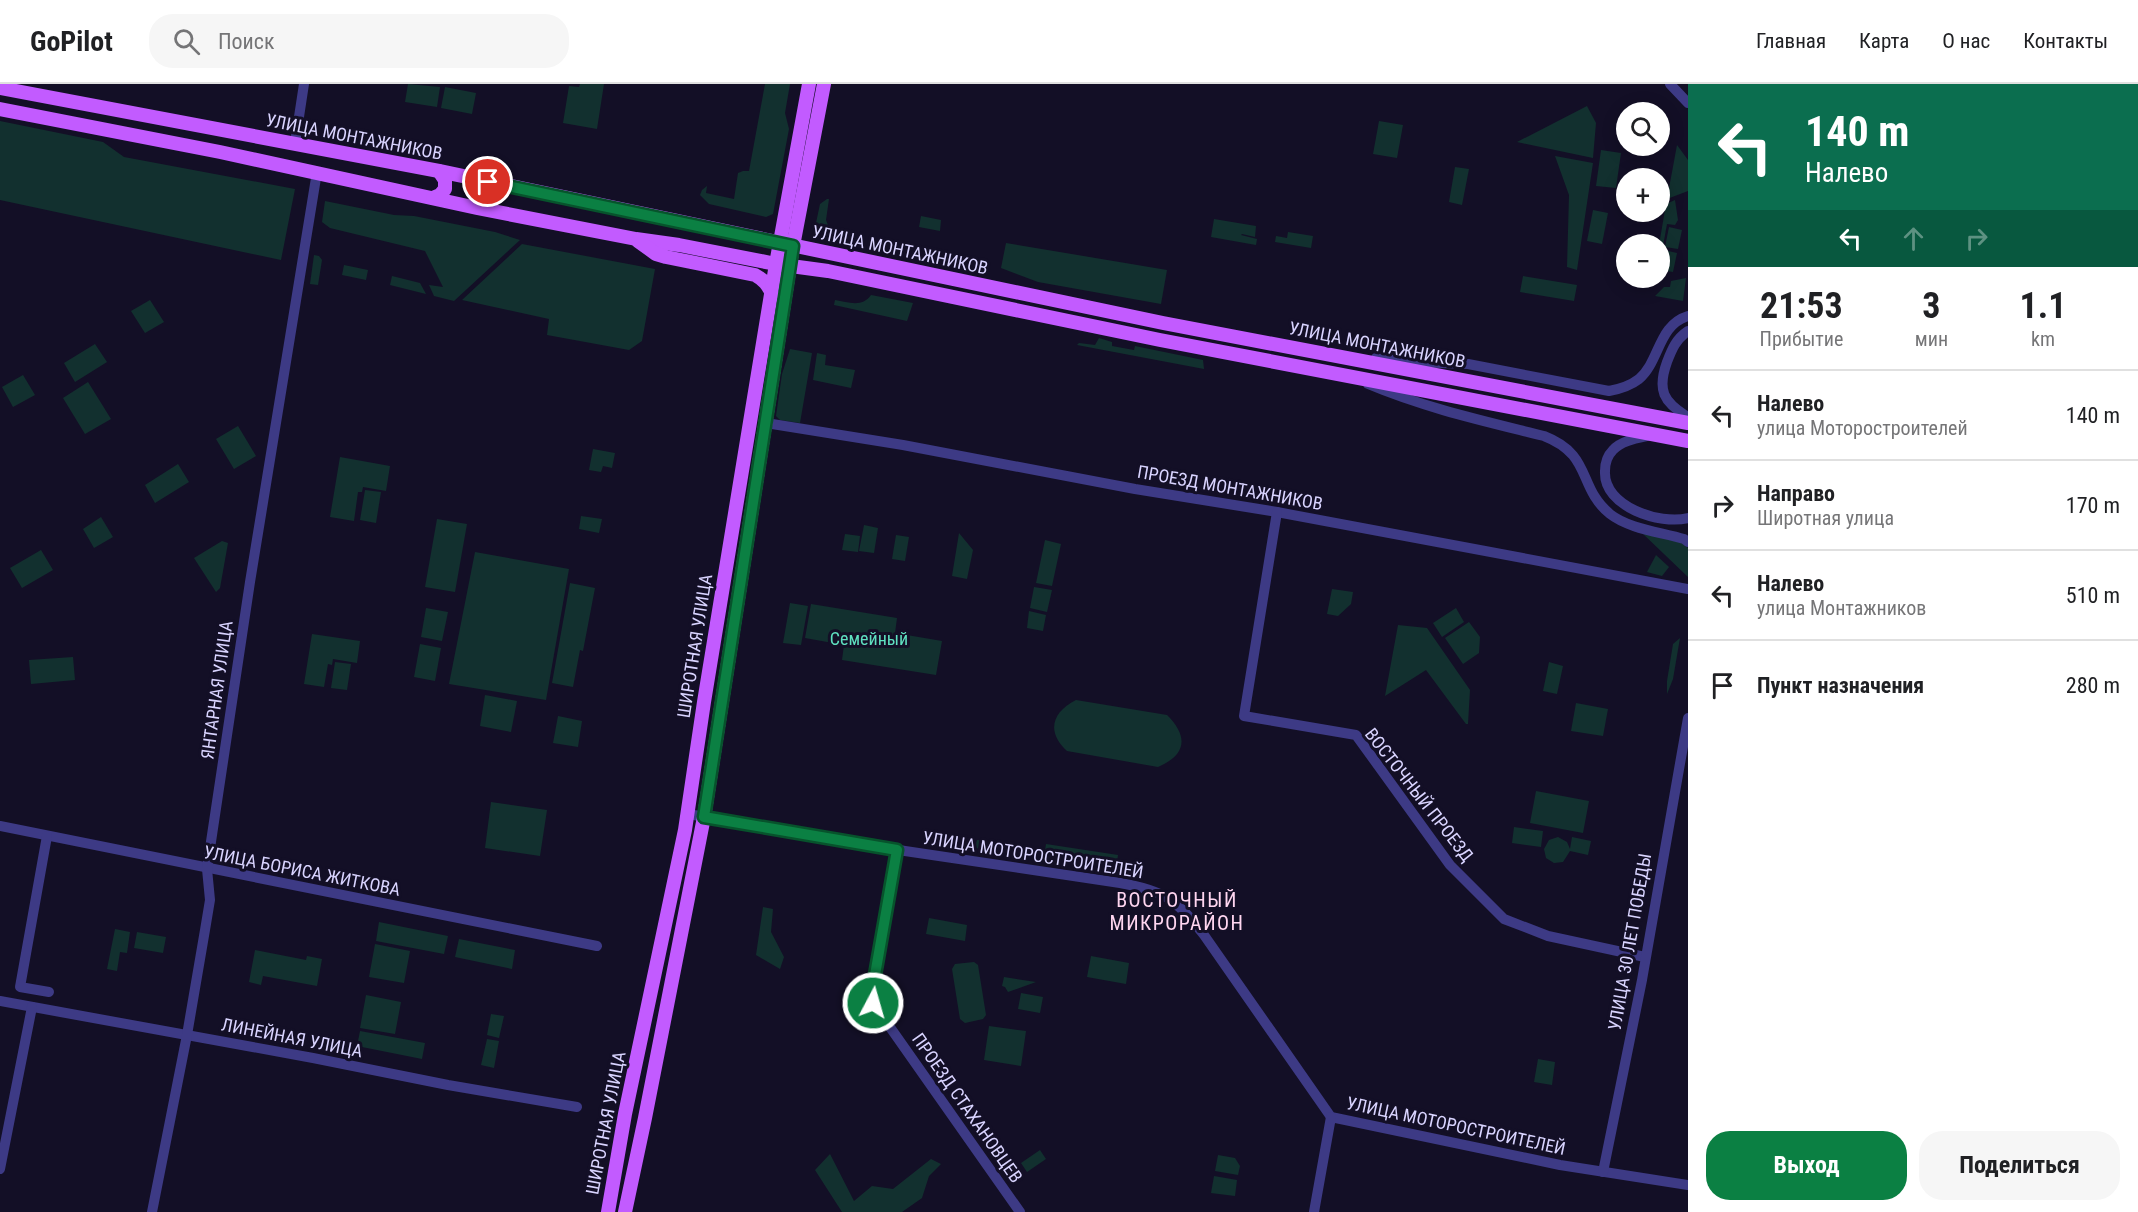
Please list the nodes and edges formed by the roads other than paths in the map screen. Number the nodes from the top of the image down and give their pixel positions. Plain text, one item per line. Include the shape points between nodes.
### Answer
1 (304, 84) edge
2 (809, 84) edge
3 (824, 84) edge
4 (1670, 84) edge
5 (0, 88) edge
6 (1688, 103) edge
7 (0, 109) edge
8 (160, 119) junction
9 (156, 140) junction
10 (294, 143) junction
11 (439, 171) junction
12 (317, 172) junction
13 (434, 198) junction
14 (636, 239) junction
15 (787, 245) junction
16 (783, 265) junction
17 (772, 294) junction
18 (1688, 316) edge
19 (1688, 331) edge
20 (1316, 351) junction
21 (1356, 379) junction
22 (1688, 417) edge
23 (766, 423) junction
24 (1688, 423) edge
25 (1653, 435) junction
26 (1688, 441) edge
27 (1277, 512) junction
28 (1688, 518) edge
29 (1688, 542) edge
30 (729, 550) junction
31 (745, 553) junction
32 (723, 588) junction
33 (1688, 589) edge
34 (739, 591) junction
35 (1688, 717) edge
36 (688, 814) junction
37 (704, 817) junction
38 (0, 826) edge
39 (47, 836) junction
40 (897, 850) junction
41 (207, 869) junction
42 (597, 946) dead end
43 (1645, 957) junction
44 (49, 992) dead end
45 (0, 1001) edge
46 (32, 1007) junction
47 (187, 1035) junction
48 (633, 1077) junction
49 (652, 1081) junction
50 (577, 1107) dead end
51 (625, 1114) junction
52 (1331, 1117) junction
53 (645, 1118) junction
54 (0, 1169) edge
55 (1603, 1172) junction
56 (1688, 1185) edge
57 (152, 1212) edge
58 (608, 1212) edge
59 (625, 1212) edge
60 (1020, 1212) edge
61 (1314, 1212) edge

1 - 10 street
2 - 15 main road, ШИРОТНАЯ УЛИЦА
3 - 15 main road, ШИРОТНАЯ УЛИЦА
4 - 6 street
5 - 8 main road, УЛИЦА МОНТАЖНИКОВ
7 - 9 main road, УЛИЦА МОНТАЖНИКОВ
8 - 9 main road via 149,127
8 - 10 main road, УЛИЦА МОНТАЖНИКОВ
9 - 12 main road, УЛИЦА МОНТАЖНИКОВ
10 - 11 main road, УЛИЦА МОНТАЖНИКОВ
11 - 13 main road via 446,189
11 - 15 main road, УЛИЦА МОНТАЖНИКОВ
12 - 13 main road, УЛИЦА МОНТАЖНИКОВ
12 - 41 street, ЯНТАРНАЯ УЛИЦА
13 - 14 main road, УЛИЦА МОНТАЖНИКОВ
14 - 16 main road, УЛИЦА МОНТАЖНИКОВ
14 - 17 main road via 656,254 755,275
15 - 16 main road, ШИРОТНАЯ УЛИЦА
15 - 20 main road, УЛИЦА МОНТАЖНИКОВ
16 - 17 main road, ШИРОТНАЯ УЛИЦА
16 - 21 main road, УЛИЦА МОНТАЖНИКОВ via 921,289
16 - 23 main road, ШИРОТНАЯ УЛИЦА
17 - 30 main road, ШИРОТНАЯ УЛИЦА
18 - 20 street via 1668,329 1641,378 1609,391 1468,364
19 - 22 street via 1673,346 1662,377 1667,400
20 - 24 main road, УЛИЦА МОНТАЖНИКОВ
21 - 25 main road, УЛИЦА МОНТАЖНИКОВ
21 - 29 street via 1442,411 1559,441 1577,459 1591,491 1612,515
23 - 27 street, ПРОЕЗД МОНТАЖНИКОВ
23 - 31 main road, ШИРОТНАЯ УЛИЦА
25 - 26 main road, УЛИЦА МОНТАЖНИКОВ
25 - 28 street via 1614,449 1605,461 1604,477 1609,491 1618,501 1639,512
27 - 33 street, ПРОЕЗД МОНТАЖНИКОВ
27 - 43 street, ВОСТОЧНЫЙ ПРОЕЗД via 1244,716 1356,735 1450,865 1504,919 1548,936
30 - 31 main road via 735,559
30 - 32 main road, ШИРОТНАЯ УЛИЦА
31 - 34 main road, ШИРОТНАЯ УЛИЦА
32 - 34 main road via 732,582
32 - 36 main road, ШИРОТНАЯ УЛИЦА
34 - 37 main road, ШИРОТНАЯ УЛИЦА
35 - 43 street, УЛИЦА 30 ЛЕТ ПОБЕДЫ
36 - 37 street, УЛИЦА МОТОРОСТРОИТЕЛЕЙ
36 - 48 main road, ШИРОТНАЯ УЛИЦА
37 - 40 street, УЛИЦА МОТОРОСТРОИТЕЛЕЙ
37 - 49 main road, ШИРОТНАЯ УЛИЦА
38 - 39 street, УЛИЦА БОРИСА ЖИТКОВА
39 - 41 street, УЛИЦА БОРИСА ЖИТКОВА
39 - 44 street via 20,987
40 - 52 street, УЛИЦА МОТОРОСТРОИТЕЛЕЙ via 1129,885 1164,895 1184,910 1204,934
40 - 60 street, ПРОЕЗД СТАХАНОВЦЕВ via 873,1003
41 - 42 street, УЛИЦА БОРИСА ЖИТКОВА
41 - 47 street, ЯНТАРНАЯ УЛИЦА via 210,900
43 - 55 street, УЛИЦА 30 ЛЕТ ПОБЕДЫ
45 - 46 street, ЛИНЕЙНАЯ УЛИЦА
46 - 47 street, ЛИНЕЙНАЯ УЛИЦА
46 - 54 street
47 - 50 street, ЛИНЕЙНАЯ УЛИЦА
47 - 57 street, ЯНТАРНАЯ УЛИЦА
48 - 49 main road via 639,1086
48 - 51 main road, ШИРОТНАЯ УЛИЦА
49 - 53 main road, ШИРОТНАЯ УЛИЦА
51 - 53 main road via 628,1108 640,1107
51 - 58 main road, ШИРОТНАЯ УЛИЦА
52 - 55 street, УЛИЦА МОТОРОСТРОИТЕЛЕЙ
52 - 61 street
53 - 59 main road, ШИРОТНАЯ УЛИЦА
55 - 56 street, УЛИЦА МОТОРОСТРОИТЕЛЕЙ

